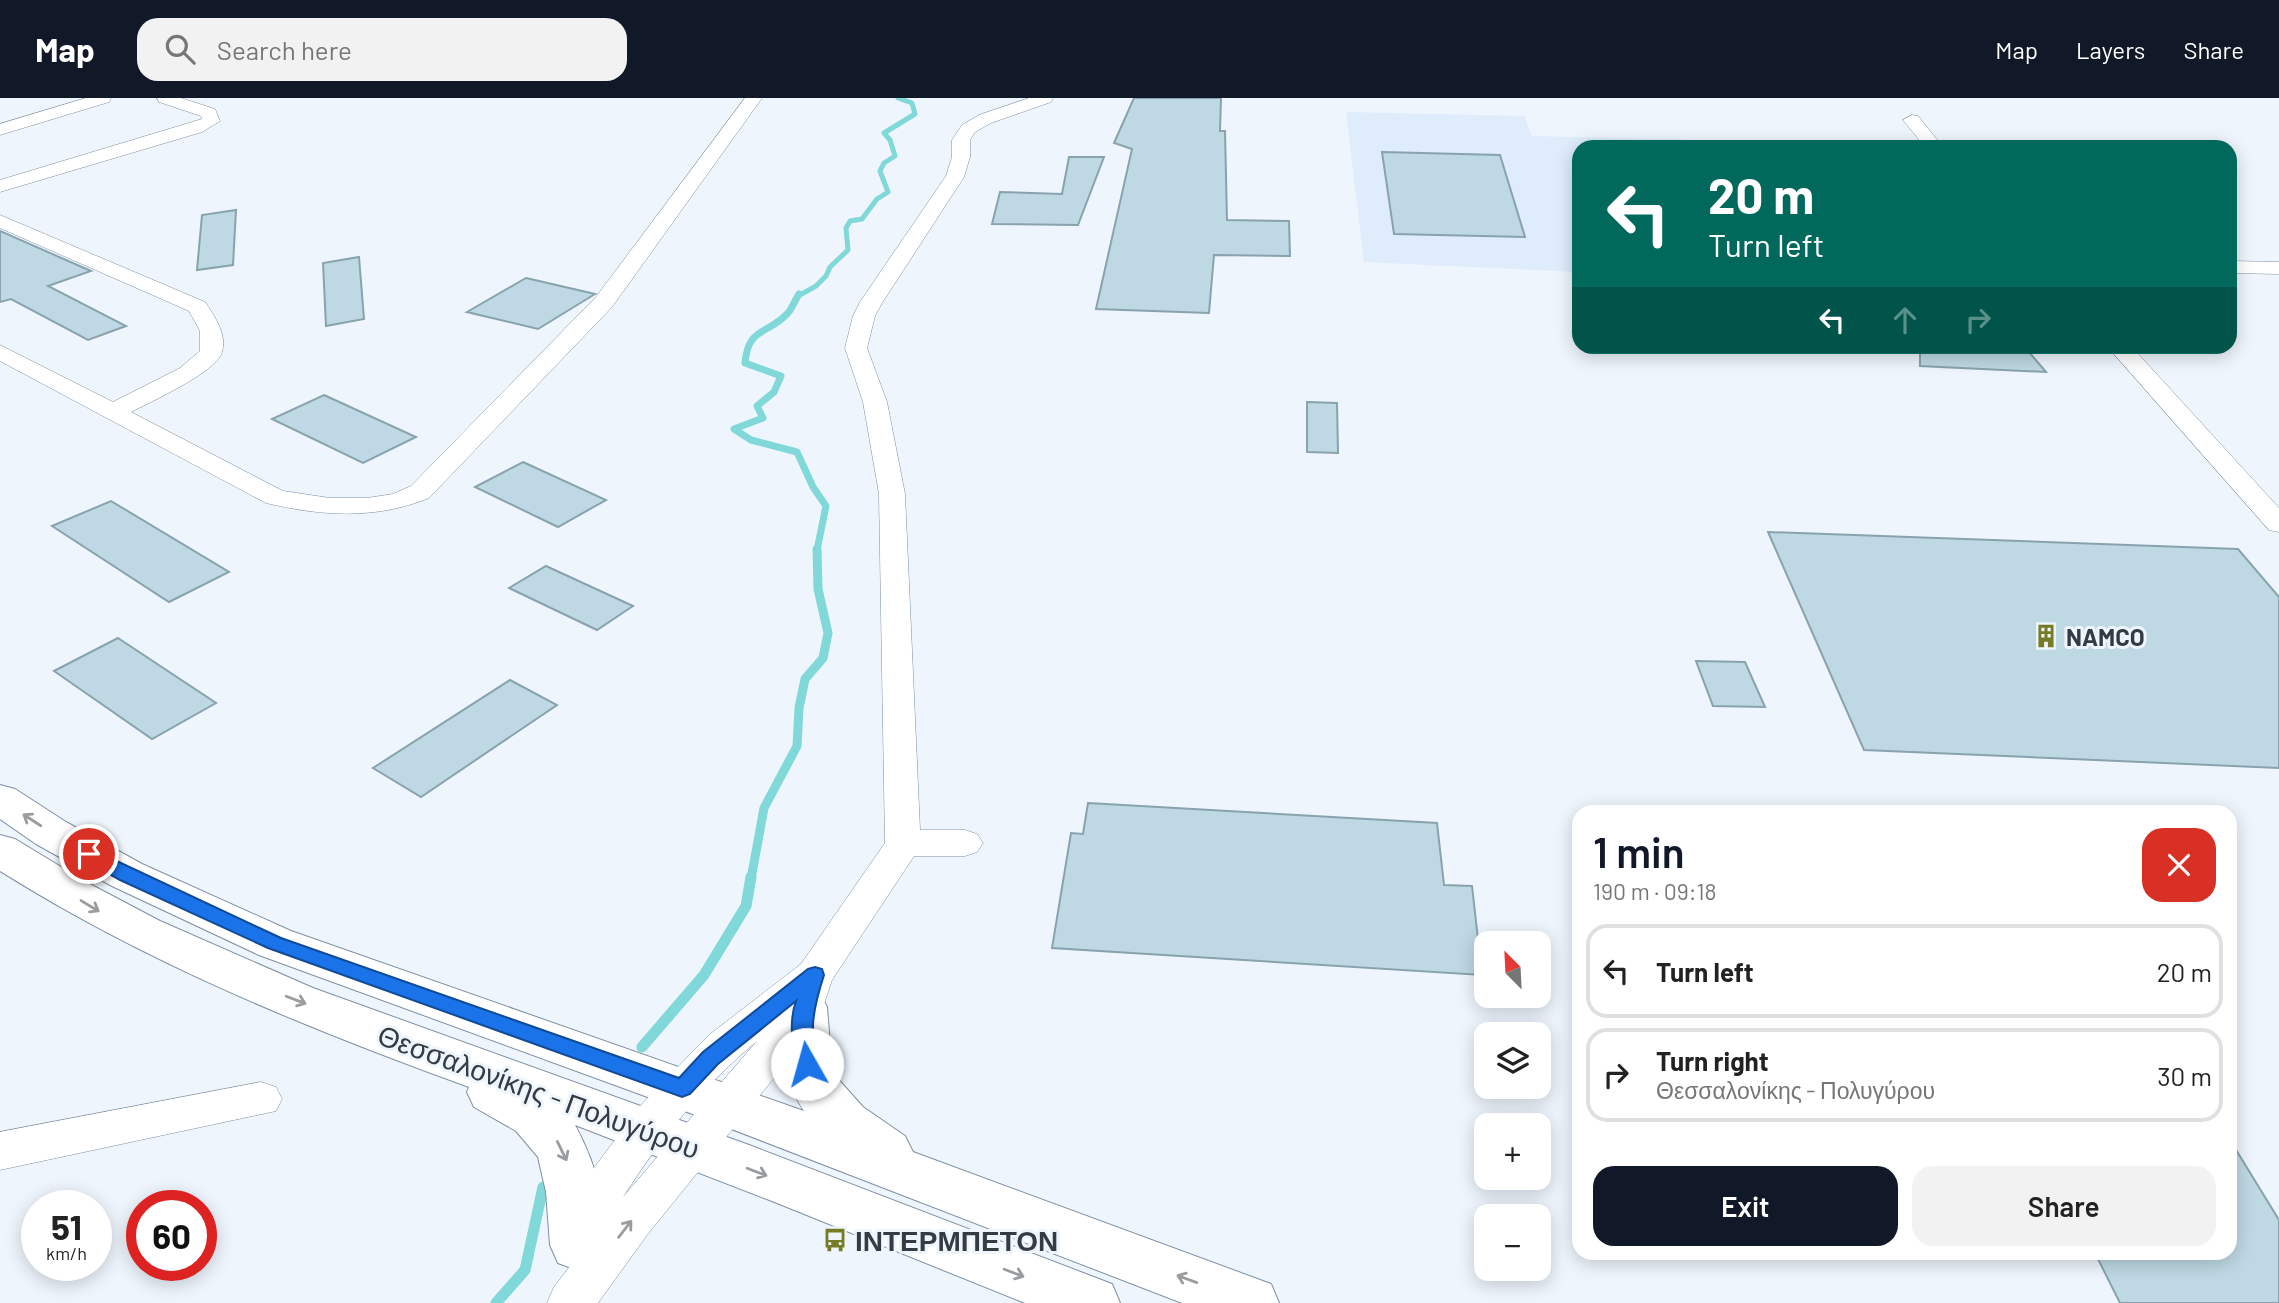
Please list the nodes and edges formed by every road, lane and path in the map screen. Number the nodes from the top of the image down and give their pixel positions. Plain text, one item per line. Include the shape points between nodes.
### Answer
1 (103, 98) edge
2 (165, 98) edge
3 (754, 98) edge
4 (1045, 98) edge
5 (1912, 120) dead end
6 (0, 130) edge
7 (1928, 140) edge
8 (0, 186) edge
9 (0, 221) edge
10 (2237, 267) edge
11 (2279, 268) edge
12 (0, 352) edge
13 (2126, 354) edge
14 (114, 411) junction
15 (2279, 524) edge
16 (0, 799) edge
17 (903, 843) junction
18 (965, 843) dead end
19 (0, 850) edge
20 (809, 991) junction
21 (408, 1043) junction
22 (705, 1097) junction
23 (261, 1099) dead end
24 (671, 1138) junction
25 (0, 1151) edge
26 (955, 1193) junction
27 (577, 1245) junction
28 (562, 1303) edge
29 (570, 1303) edge
30 (1092, 1303) edge
31 (1251, 1303) edge

1 - 6 street
2 - 8 street via 209,113 211,121
3 - 14 street via 604,302 420,492 398,503 312,505 275,497
4 - 17 street via 968,129 961,140 956,177 871,302 856,348 874,402 892,494
5 - 7 street
9 - 14 street via 197,307 211,331 211,353 188,373
10 - 11 street
12 - 14 street
13 - 15 street
22 -> 16 main road, Θεσσαλονίκης - Πολυγύρου via 275,943 127,875
17 - 18 street
17 - 20 street
19 -> 21 main road, Θεσσαλονίκης - Πολυγύρου via 100,912 167,944 284,996
20 - 22 street via 789,1031
20 - 26 main road via 803,1048 811,1079 826,1104 852,1130
21 - 24 main road, Θεσσαλονίκης - Πολυγύρου
21 -> 27 main road via 535,1117 555,1139 569,1167
22 - 24 street
22 - 26 main road, Θεσσαλονίκης - Πολυγύρου
23 - 25 street
24 - 27 street via 617,1169
29 -> 24 street
24 -> 30 main road, Θεσσαλονίκης - Πολυγύρου
31 -> 26 main road, Θεσσαλονίκης - Πολυγύρου
27 - 28 street

